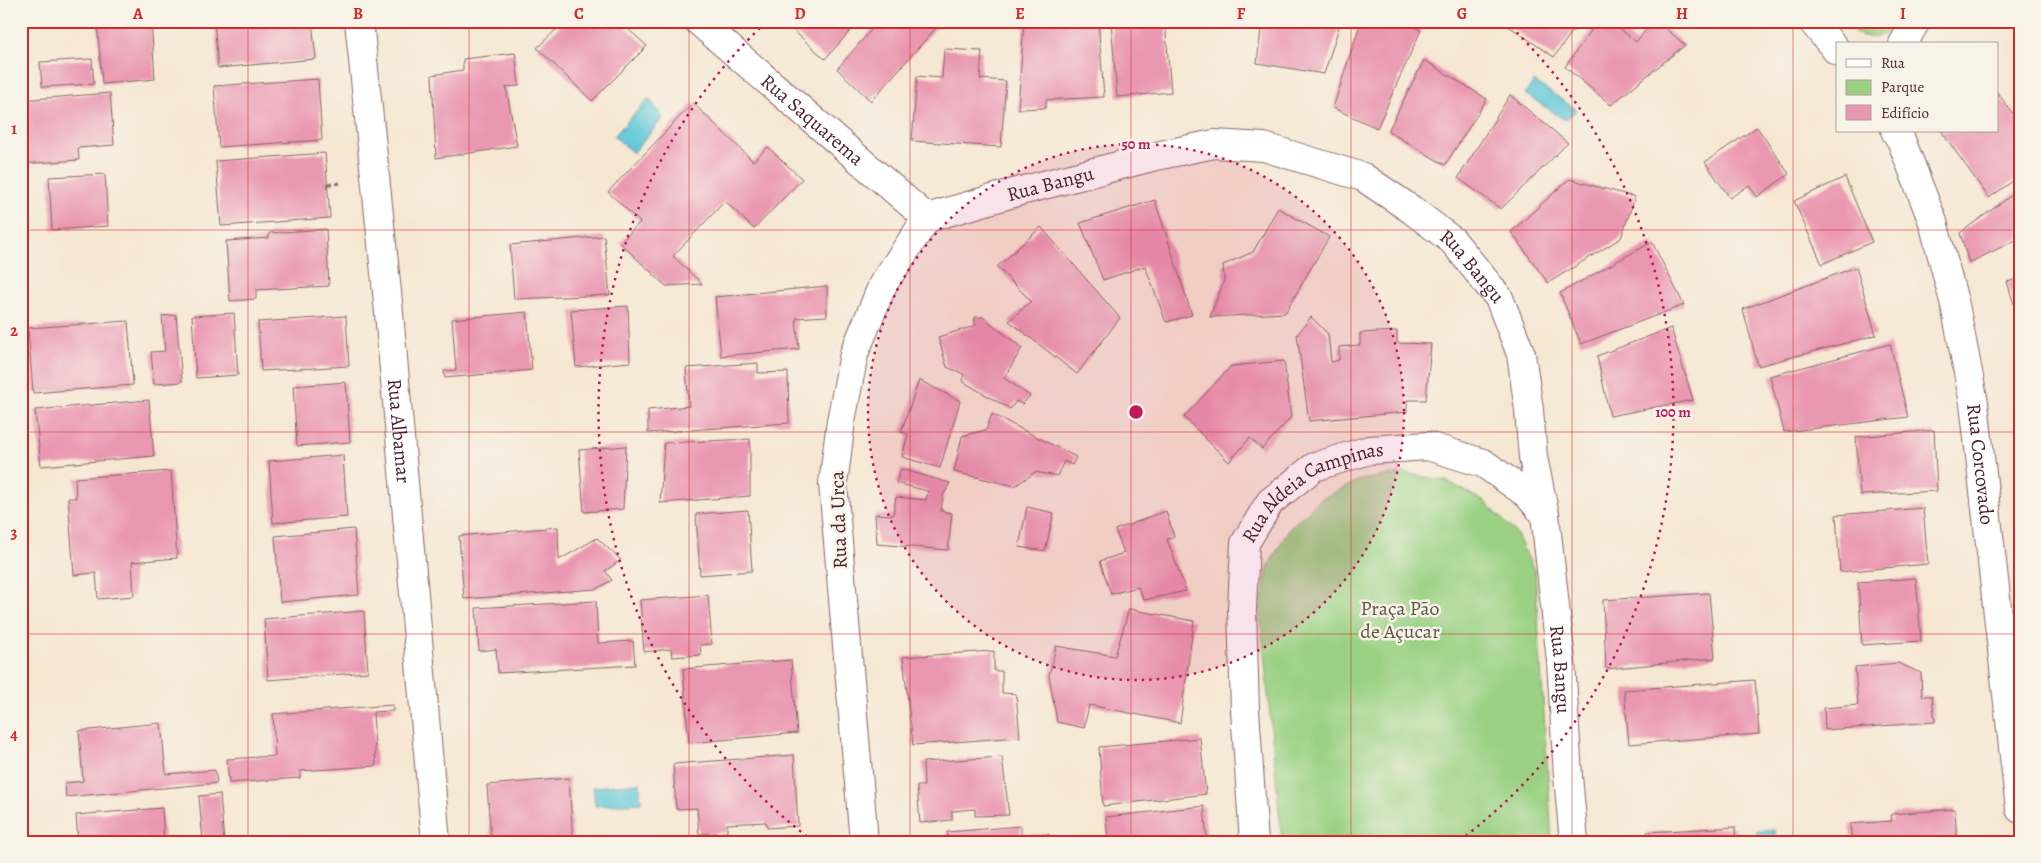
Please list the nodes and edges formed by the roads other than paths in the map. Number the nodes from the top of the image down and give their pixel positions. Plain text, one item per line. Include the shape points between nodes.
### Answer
1 (359, 21) edge
2 (698, 21) edge
3 (1916, 21) edge
4 (1816, 23) edge
5 (1904, 42) edge
6 (1836, 50) edge
7 (1896, 132) edge
8 (927, 218) junction
9 (1545, 514) junction
10 (2020, 809) edge
11 (436, 842) edge
12 (864, 842) edge
13 (1254, 842) edge
14 (1574, 842) edge

1 - 11 street, Rua Albamar via 388,302
2 - 8 street, Rua Saquarema
3 - 5 street
4 - 6 street
7 - 10 street, Rua Corcovado via 1933,222 1955,305 1974,403
8 - 9 street, Rua Bangu via 1052,182 1214,144 1264,147 1362,177 1453,241 1499,298 1521,354 1532,457
8 - 12 street, Rua da Urca via 883,284 854,354 833,484
9 - 13 street, Rua Aldeia Campinas via 1527,494 1483,463 1428,446 1369,450 1314,467 1270,502 1246,543 1242,608
9 - 14 street, Rua Bangu via 1561,661

